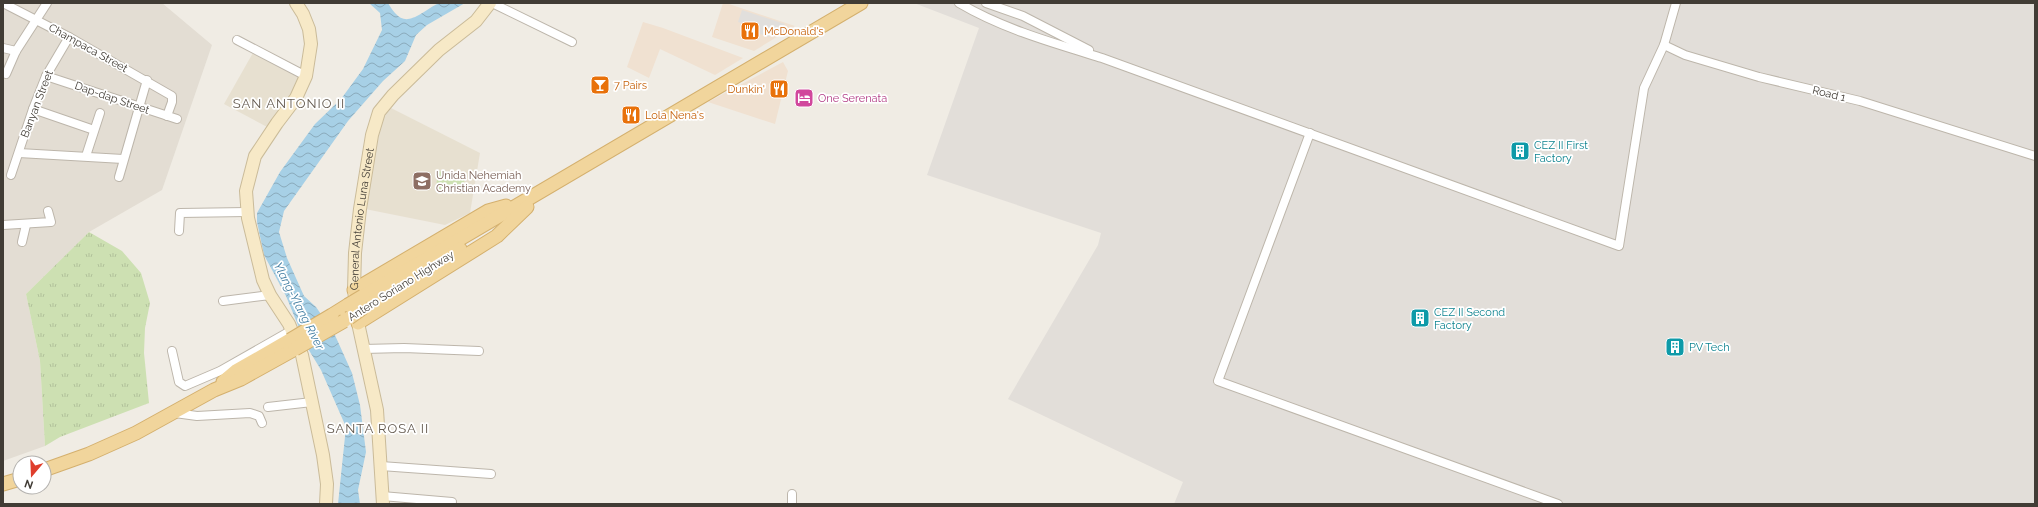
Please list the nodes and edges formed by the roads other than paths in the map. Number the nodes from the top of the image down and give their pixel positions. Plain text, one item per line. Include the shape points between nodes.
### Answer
1 (3, 3) edge
2 (47, 3) edge
3 (296, 3) edge
4 (491, 3) edge
5 (861, 3) edge
6 (959, 3) edge
7 (986, 3) edge
8 (1676, 3) edge
9 (35, 19) junction
10 (69, 37) junction
11 (237, 40) dead end
12 (572, 42) dead end
13 (1664, 45) junction
14 (3, 48) edge
15 (16, 51) junction
16 (1102, 58) junction
17 (6, 74) dead end
18 (46, 76) junction
19 (306, 76) junction
20 (147, 80) junction
21 (138, 107) junction
22 (33, 109) junction
23 (100, 113) dead end
24 (166, 116) junction
25 (177, 119) dead end
26 (94, 130) junction
27 (1310, 133) junction
28 (19, 153) junction
29 (86, 156) junction
30 (2035, 156) edge
31 (123, 158) junction
32 (11, 175) dead end
33 (118, 178) dead end
34 (525, 204) junction
35 (48, 211) dead end
36 (247, 212) junction
37 (3, 225) edge
38 (26, 225) junction
39 (179, 231) dead end
40 (22, 242) dead end
41 (270, 295) junction
42 (360, 298) junction
43 (223, 301) dead end
44 (350, 317) junction
45 (292, 340) junction
46 (363, 349) junction
47 (172, 351) dead end
48 (479, 351) dead end
49 (312, 402) junction
50 (268, 407) dead end
51 (174, 413) junction
52 (262, 423) dead end
53 (381, 466) junction
54 (52, 467) edge
55 (491, 474) dead end
56 (792, 494) dead end
57 (382, 500) edge
58 (452, 502) dead end
59 (326, 504) edge
60 (792, 504) edge
61 (1558, 504) edge

1 - 9 street, Champaca Street
2 - 9 street
3 - 19 main road via 309,29 311,44
4 - 12 street
4 - 42 main road, General Antonio Luna Street via 476,21 418,70 380,112 372,135 364,178 355,253
5 - 34 main road, Antero Soriano Highway via 579,167
6 - 16 street via 984,18
7 - 16 street via 1029,19
8 - 13 street
9 - 10 street, Champaca Street
9 - 15 street
10 - 18 street, Banyan Street
10 - 20 street, Champaca Street
11 - 19 street
13 - 27 street via 1644,88 1619,246
13 - 30 street, Road 1 via 1685,55 1759,77 1860,101
14 - 15 street
15 - 17 street
16 - 27 street
18 - 21 street, Dap-dap Street
18 - 22 street, Banyan Street
19 - 36 main road via 296,98 255,156 246,191
20 - 21 street
20 - 24 street, Champaca Street via 172,96
21 - 24 street, Dap-dap Street
21 - 31 street
22 - 26 street
22 - 28 street, Banyan Street
23 - 26 street
24 - 25 street, Dap-dap Street
26 - 29 street
27 - 61 street via 1218,381
28 - 29 street
28 - 32 street, Banyan Street
29 - 31 street
31 - 33 street
34 - 42 main road, Antero Soriano Highway
34 - 44 main road via 497,236
35 - 38 street via 51,222
36 - 39 street via 180,213
36 - 41 main road via 258,265
37 - 38 street
38 - 40 street
41 - 43 street
41 - 45 main road
42 - 44 main road, Antero Soriano Highway, bridge
42 - 44 main road, General Antonio Luna Street
44 - 45 main road, Antero Soriano Highway, bridge
44 - 45 main road, Antero Soriano Highway, bridge via 332,315
44 - 46 main road, General Antonio Luna Street
45 - 47 street via 185,386 179,382
45 - 49 main road via 302,355
45 - 51 main road, Antero Soriano Highway via 236,371 214,390
46 - 48 street
46 - 53 main road, General Antonio Luna Street via 377,410
49 - 50 street
49 - 59 main road via 323,455
51 - 52 street via 198,416 250,414 259,416
51 - 54 main road, Antero Soriano Highway via 89,454
53 - 55 street
53 - 57 main road, General Antonio Luna Street
56 - 60 street
57 - 58 street

